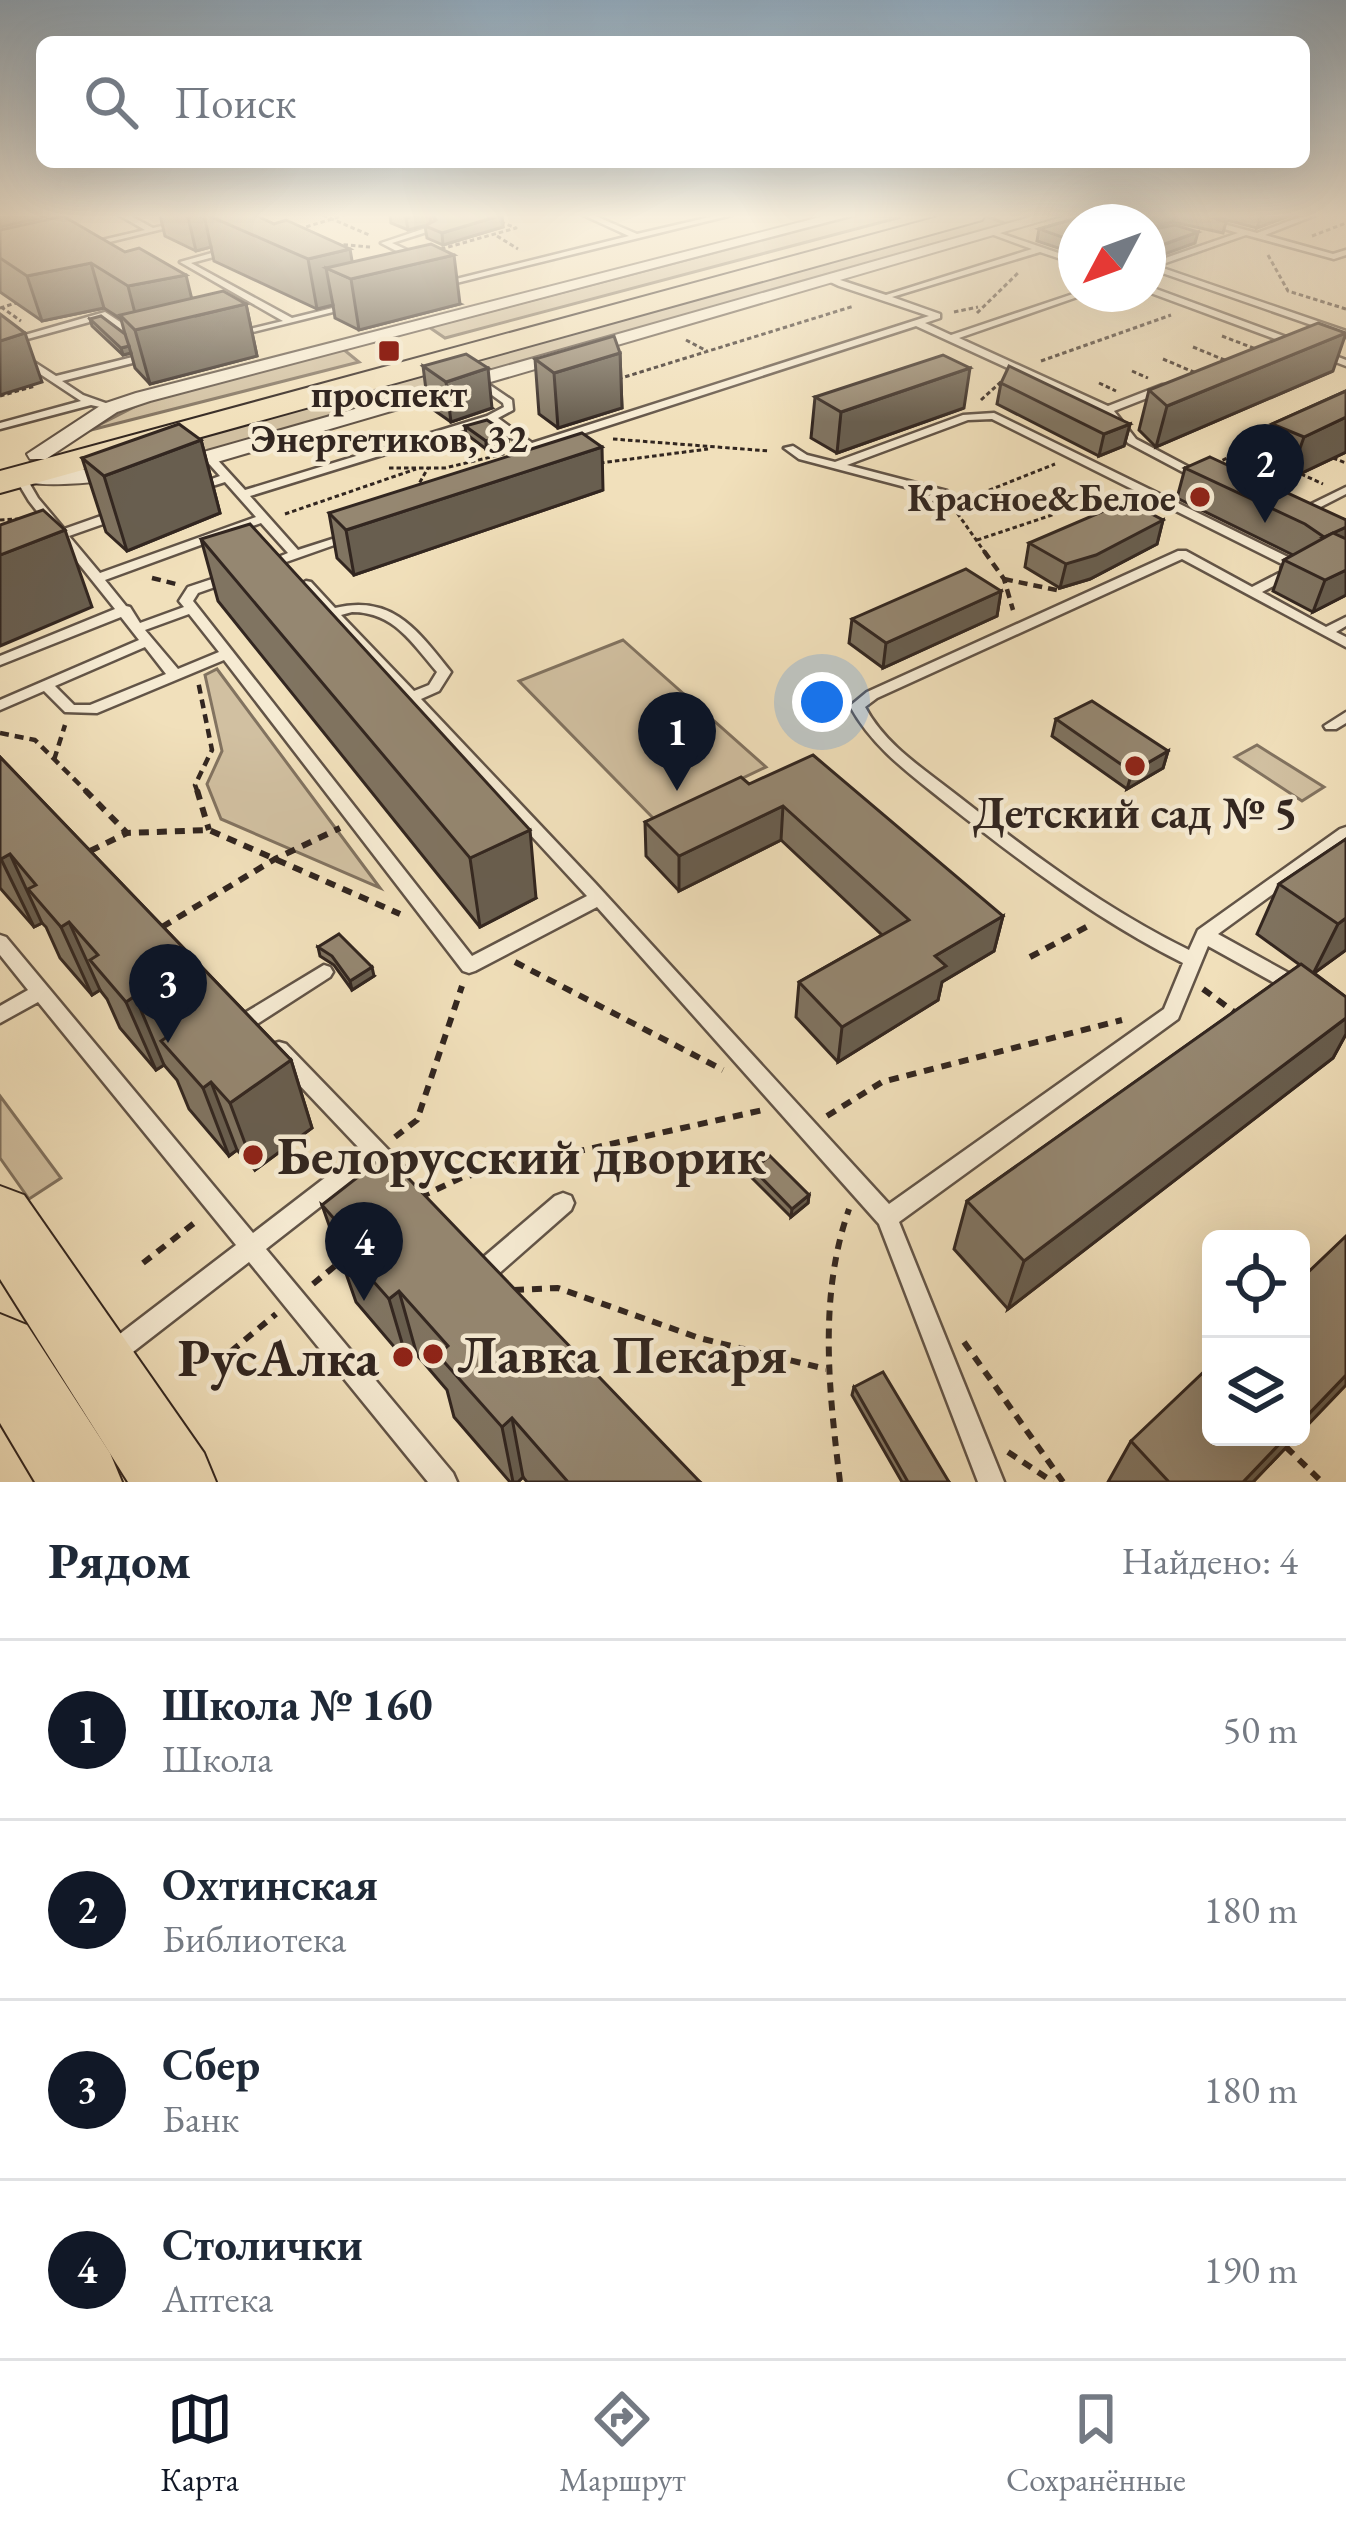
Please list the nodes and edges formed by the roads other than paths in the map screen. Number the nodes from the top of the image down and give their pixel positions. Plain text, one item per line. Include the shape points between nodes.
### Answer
1 (224, 284) edge
2 (441, 284) edge
3 (574, 284) edge
4 (678, 284) edge
5 (742, 284) edge
6 (810, 284) edge
7 (839, 284) edge
8 (925, 284) edge
9 (1199, 284) edge
10 (434, 286) edge
11 (890, 295) junction
12 (1166, 296) edge
13 (1058, 302) edge
14 (362, 304) edge
15 (290, 321) junction
16 (228, 322) edge
17 (916, 322) junction
18 (266, 327) junction
19 (1346, 334) edge
20 (152, 335) edge
21 (950, 338) junction
22 (138, 339) junction
23 (217, 339) edge
24 (1286, 340) junction
25 (1, 343) edge
26 (1229, 362) edge
27 (1346, 363) edge
28 (1199, 374) edge
29 (53, 380) junction
30 (478, 380) junction
31 (100, 405) junction
32 (1108, 410) junction
33 (491, 418) junction
34 (0, 426) edge
35 (531, 447) junction
36 (789, 448) dead end
37 (209, 457) junction
38 (836, 465) junction
39 (14, 469) edge
40 (539, 475) edge
41 (227, 477) junction
42 (1199, 477) junction
43 (1216, 485) edge
44 (1346, 490) edge
45 (186, 491) edge
46 (242, 495) junction
47 (1157, 496) junction
48 (928, 500) dead end
49 (144, 506) edge
50 (263, 518) junction
51 (1307, 529) edge
52 (62, 534) junction
53 (357, 535) edge
54 (41, 541) edge
55 (289, 558) junction
56 (89, 572) junction
57 (1252, 592) junction
58 (192, 609) junction
59 (125, 610) junction
60 (332, 613) junction
61 (1346, 621) edge
62 (1326, 632) junction
63 (143, 634) junction
64 (1346, 643) edge
65 (227, 654) junction
66 (0, 661) edge
67 (173, 673) junction
68 (46, 685) junction
69 (412, 697) junction
70 (0, 705) edge
71 (1346, 833) edge
72 (599, 898) junction
73 (1204, 935) junction
74 (0, 942) edge
75 (1190, 958) junction
76 (324, 972) dead end
77 (40, 992) junction
78 (1313, 995) edge
79 (0, 1015) edge
80 (376, 1151) junction
81 (405, 1182) edge
82 (562, 1203) dead end
83 (0, 1218) edge
84 (887, 1218) junction
85 (251, 1247) junction
86 (509, 1290) edge
87 (54, 1381) edge
88 (81, 1482) edge
89 (176, 1482) edge
90 (444, 1482) edge
91 (991, 1482) edge

1 - 15 lane
2 - 10 lane
3 - 31 street
4 - 39 main road
5 - 39 main road
6 - 30 street
7 - 11 lane via 865,296
8 - 11 lane
9 - 19 lane
11 - 17 lane via 937,316
12 - 24 lane
13 - 21 lane
14 - 15 lane
15 - 18 lane
16 - 18 lane
17 - 21 lane
17 - 35 lane
18 - 23 lane
20 - 22 lane
21 - 32 lane
22 - 25 lane via 105,315
22 - 29 lane via 158,354
24 - 26 lane
24 - 27 lane
25 - 29 lane
28 - 32 lane
29 - 31 lane
30 - 33 lane via 510,405
30 - 37 street
31 - 34 lane
31 - 39 street
32 - 42 lane via 1132,441
33 - 35 lane
33 - 46 lane
35 - 40 lane via 559,468
36 - 38 lane
37 - 39 street via 83,477
37 - 41 lane
38 - 47 lane via 981,415 1010,421
38 - 48 lane via 943,494
39 - 52 lane
41 - 45 lane
41 - 46 lane
42 - 43 lane
42 - 47 lane
44 - 51 lane via 1287,519
46 - 50 lane
47 - 57 lane via 1288,562 1287,574
49 - 52 lane
50 - 55 lane
50 - 56 lane via 122,569
52 - 54 lane
52 - 56 lane
53 - 55 lane
55 - 58 lane via 193,590 186,601
55 - 60 lane
56 - 59 lane
57 - 62 lane
57 - 75 lane via 1182,554 857,706 910,766 1032,863
58 - 63 lane
58 - 65 lane
59 - 63 lane
59 - 66 lane
60 - 69 lane
60 - 69 lane via 361,605 390,613 444,671 434,688
61 - 62 lane
62 - 64 lane
63 - 67 lane
63 - 68 lane
65 - 67 lane
65 - 72 lane via 469,966
67 - 68 lane via 92,710 70,709
68 - 70 lane
69 - 72 lane
71 - 73 lane
72 - 84 lane
73 - 75 lane
73 - 78 lane
74 - 77 lane
75 - 84 lane via 1171,1015
76 - 80 lane via 243,1012
77 - 79 lane
77 - 85 lane
80 - 81 lane
80 - 85 lane
82 - 86 lane via 481,1261
83 - 87 main road
84 - 91 lane
85 - 87 lane
85 - 90 lane
87 - 88 main road
87 - 89 main road

